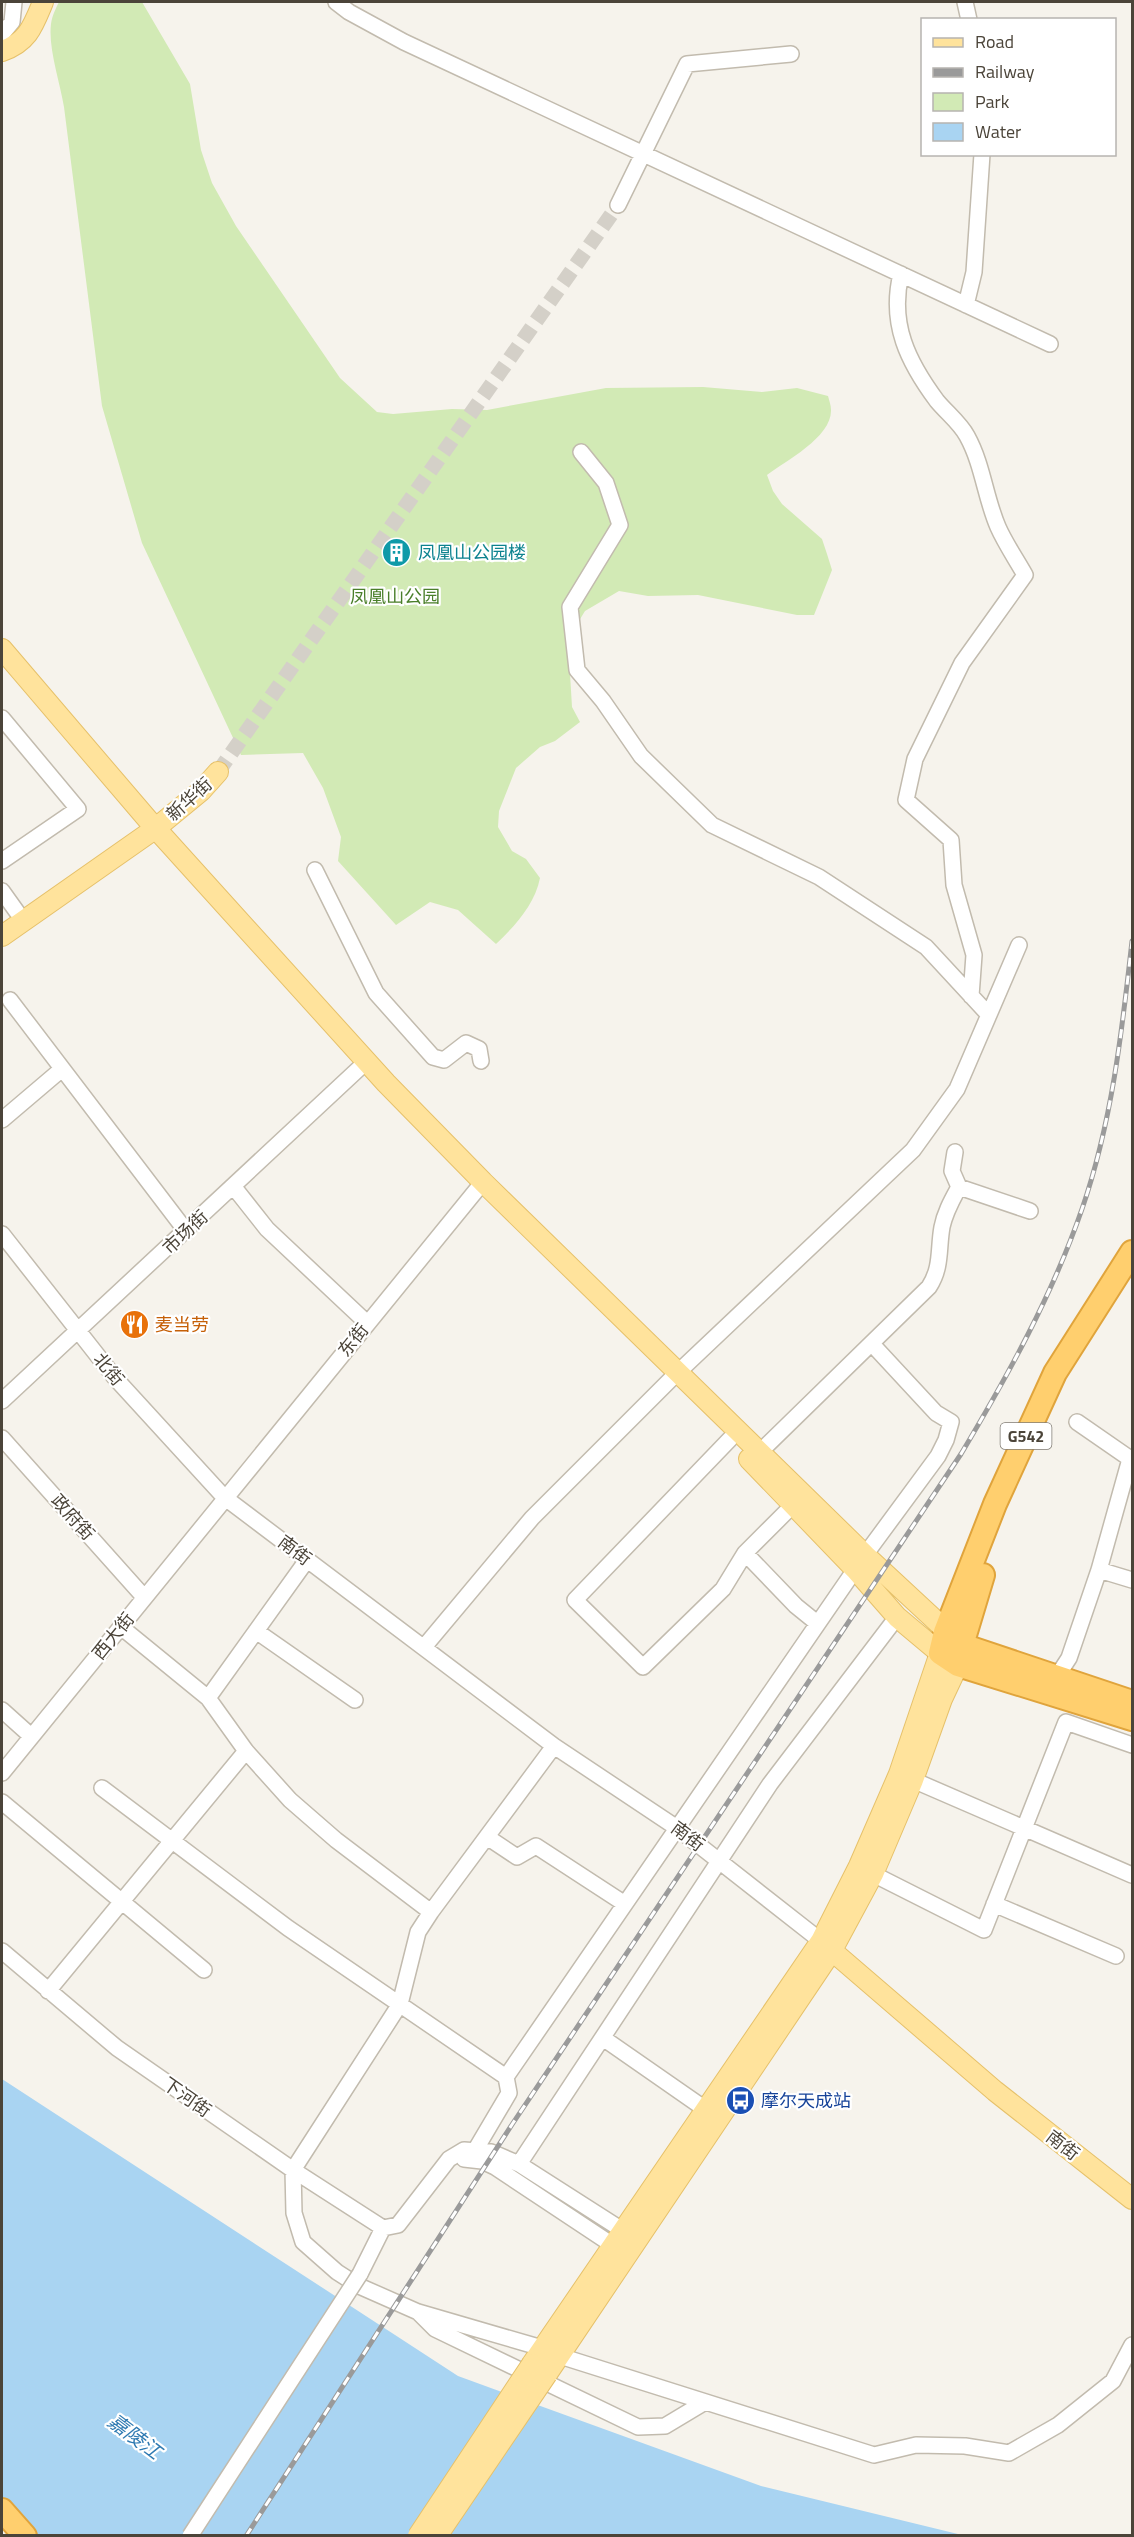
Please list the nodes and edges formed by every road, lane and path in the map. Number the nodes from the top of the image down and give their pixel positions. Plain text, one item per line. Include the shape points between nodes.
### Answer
1 (14, 2) edge
2 (43, 2) edge
3 (336, 2) edge
4 (965, 2) edge
5 (969, 18) edge
6 (2, 34) edge
7 (2, 51) edge
8 (791, 54) dead end
9 (643, 154) junction
10 (982, 156) edge
11 (618, 205) tunnel mouth
12 (901, 274) junction
13 (966, 305) junction
14 (1050, 344) dead end
15 (581, 452) dead end
16 (2, 649) edge
17 (2, 664) edge
18 (2, 718) edge
19 (148, 827) junction
20 (2, 861) edge
21 (315, 870) dead end
22 (2, 891) edge
23 (9, 917) edge
24 (2, 936) edge
25 (1019, 945) dead end
26 (971, 996) junction
27 (10, 1000) dead end
28 (989, 1015) junction
29 (481, 1061) dead end
30 (363, 1065) junction
31 (62, 1069) junction
32 (2, 1120) edge
33 (955, 1152) dead end
34 (233, 1186) junction
35 (479, 1186) junction
36 (959, 1187) junction
37 (1030, 1211) dead end
38 (186, 1231) junction
39 (2, 1234) edge
40 (1132, 1252) edge
41 (1132, 1272) edge
42 (367, 1323) junction
43 (79, 1332) junction
44 (872, 1344) junction
45 (676, 1375) junction
46 (2, 1401) edge
47 (1077, 1422) dead end
48 (2, 1438) edge
49 (730, 1439) junction
50 (760, 1452) junction
51 (1132, 1460) edge
52 (224, 1497) junction
53 (793, 1504) junction
54 (745, 1553) junction
55 (308, 1560) junction
56 (860, 1562) junction
57 (1099, 1570) junction
58 (1132, 1580) edge
59 (144, 1597) junction
60 (897, 1617) junction
61 (817, 1623) junction
62 (121, 1627) junction
63 (256, 1631) junction
64 (424, 1647) junction
65 (951, 1649) junction
66 (1061, 1686) junction
67 (208, 1698) junction
68 (355, 1700) dead end
69 (1132, 1702) edge
70 (2, 1710) edge
71 (1132, 1719) edge
72 (31, 1736) junction
73 (1132, 1745) edge
74 (554, 1746) junction
75 (246, 1751) junction
76 (2, 1773) edge
77 (913, 1780) junction
78 (102, 1788) dead end
79 (2, 1802) edge
80 (677, 1828) junction
81 (1025, 1828) junction
82 (487, 1837) junction
83 (172, 1840) junction
84 (720, 1862) junction
85 (873, 1874) junction
86 (1132, 1875) edge
87 (122, 1902) junction
88 (625, 1904) junction
89 (994, 1904) junction
90 (430, 1912) junction
91 (826, 1946) junction
92 (2, 1952) edge
93 (1116, 1956) dead end
94 (204, 1970) dead end
95 (48, 1991) junction
96 (400, 2004) junction
97 (603, 2038) junction
98 (507, 2077) junction
99 (705, 2109) junction
100 (472, 2155) junction
101 (519, 2164) junction
102 (293, 2170) junction
103 (1132, 2199) edge
104 (383, 2228) junction
105 (625, 2242) junction
106 (418, 2312) junction
107 (1132, 2345) edge
108 (545, 2361) junction
109 (705, 2402) junction
110 (2, 2510) edge
111 (25, 2535) edge
112 (190, 2535) edge
113 (418, 2535) edge
114 (436, 2535) edge

1 - 6 street via 12,22
2 - 7 main road via 32,30 14,47
3 - 9 street via 404,42
4 - 5 street
8 - 9 street via 687,64
9 - 11 street
9 - 12 street
10 - 13 street via 974,272
12 - 13 street
12 - 26 street via 897,314 906,352 966,435 982,467 981,477 998,526 1025,575 962,663 915,759 906,800 951,840 954,885 974,955
13 - 14 street
15 - 26 street via 606,483 620,525 570,607 577,670 641,756 712,825 819,877 926,947
16 - 19 main road
17 - 19 main road
18 - 20 street via 78,809
19 - 23 main road
19 - 24 main road
19 - 30 main road
21 - 29 street via 376,993 433,1057 444,1060 466,1043 479,1049
22 - 23 street
25 - 28 street
26 - 28 street
27 - 31 street
28 - 45 street via 957,1089 913,1150
30 - 34 street, 市场街
30 - 35 main road
31 - 32 street
31 - 38 street
33 - 36 street via 952,1171
34 - 38 street, 市场街
34 - 42 street via 267,1229
35 - 42 street, 东街
35 - 45 main road
36 - 37 street
36 - 44 street via 942,1227 940,1264 934,1280
38 - 43 street, 市场街
39 - 43 street, 北街
40 - 65 highway, G542 via 1055,1373 995,1504
41 - 65 highway, G542 via 1065,1378
42 - 52 street, 东街
43 - 46 street, 市场街
43 - 52 street, 北街 via 116,1379
44 - 50 street
44 - 56 street via 936,1413 951,1422 938,1456
45 - 49 main road
45 - 50 main road
45 - 64 street via 532,1518
47 - 51 street
48 - 59 street, 政府街
49 - 53 main road
49 - 54 street via 575,1600 643,1667 723,1589
50 - 56 main road
51 - 57 street
52 - 55 street, 南街
52 - 59 street, 西大街
53 - 54 street
53 - 56 main road
54 - 61 street
55 - 63 street
55 - 64 street, 南街
56 - 60 main road
56 - 61 street
56 - 65 main road
57 - 58 street
57 - 66 street
59 - 62 street, 西大街
60 - 65 main road
60 - 84 street via 770,1784
61 - 80 street
62 - 67 street
62 - 72 street, 西大街
63 - 67 street
63 - 68 street
64 - 74 street, 南街
65 - 66 highway
65 - 77 main road via 942,1699
65 - 91 main road
66 - 69 highway
66 - 71 highway
67 - 75 street
70 - 72 street
72 - 76 street, 西大街
73 - 81 street via 1066,1722
74 - 80 street, 南街
74 - 82 street
75 - 83 street
75 - 90 street via 290,1800
77 - 81 street
77 - 85 main road
78 - 83 street
79 - 87 street
80 - 84 street, 南街
80 - 88 street
81 - 86 street
81 - 89 street
82 - 88 street via 517,1857 536,1846
82 - 90 street
83 - 87 street
83 - 96 street via 288,1928
84 - 91 street, 南街
84 - 97 street
85 - 89 street via 984,1930
85 - 91 main road
87 - 94 street
87 - 95 street
88 - 98 street
89 - 93 street
90 - 96 street via 418,1932
91 - 99 main road
91 - 103 main road, 南街 via 995,2091
91 - 105 main road
92 - 95 street, 下河街
95 - 102 street, 下河街 via 117,2048
96 - 98 street
96 - 102 street
97 - 99 street
97 - 101 street
98 - 100 street via 508,2093
99 - 105 main road
100 - 101 street via 491,2152
100 - 104 street via 464,2150 449,2159 398,2225
100 - 105 street
101 - 105 street
102 - 104 street, 下河街
102 - 106 street via 294,2213 303,2242 359,2286
104 - 112 street, bridge via 360,2274
105 - 108 main road
106 - 108 street
106 - 109 street via 435,2330 638,2427 665,2426
107 - 109 street via 1113,2381 1058,2425 1009,2453 965,2446 916,2445 874,2455
108 - 109 street
108 - 113 main road, bridge
108 - 114 main road, bridge
110 - 111 highway

